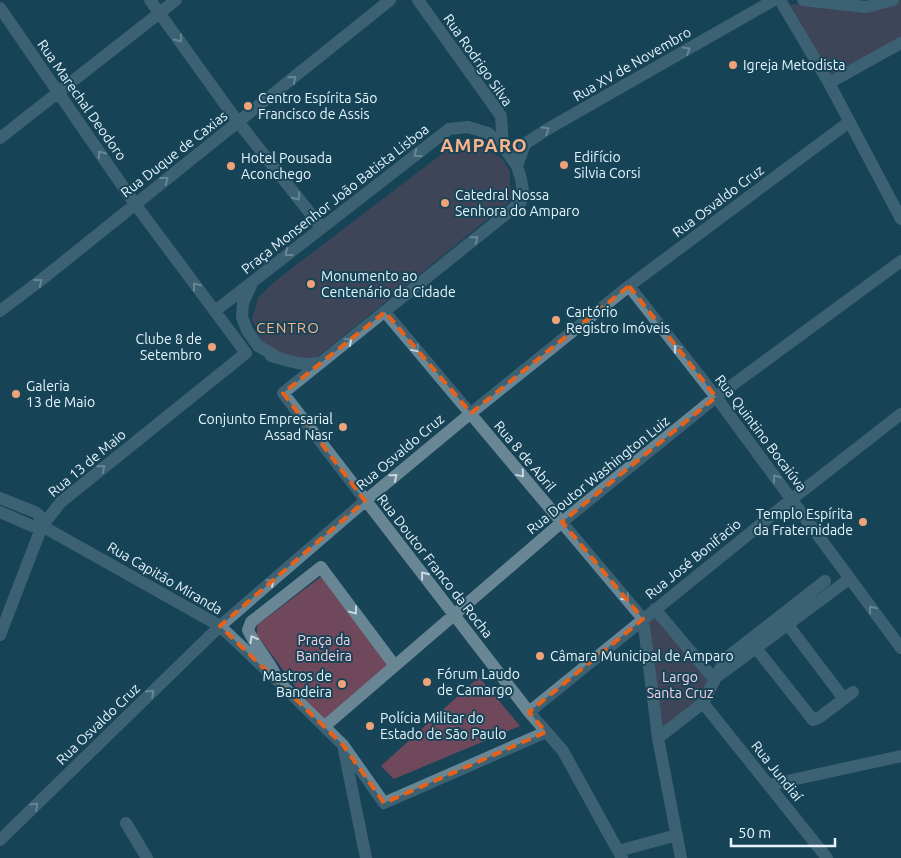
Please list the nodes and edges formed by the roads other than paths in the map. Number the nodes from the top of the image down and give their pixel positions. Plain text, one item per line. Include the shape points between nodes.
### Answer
1 (150, 0) edge
2 (176, 0) edge
3 (390, 0) edge
4 (418, 0) edge
5 (774, 0) edge
6 (780, 0) edge
7 (802, 0) edge
8 (893, 0) edge
9 (0, 8) edge
10 (160, 13) junction
11 (901, 43) edge
12 (829, 83) junction
13 (58, 93) junction
14 (238, 122) junction
15 (848, 122) junction
16 (0, 138) edge
17 (504, 146) junction
18 (517, 166) junction
19 (135, 204) junction
20 (901, 219) edge
21 (321, 228) junction
22 (901, 261) edge
23 (253, 281) junction
24 (629, 286) junction
25 (0, 311) edge
26 (215, 311) junction
27 (385, 312) junction
28 (246, 353) junction
29 (279, 358) junction
30 (322, 363) junction
31 (716, 398) junction
32 (470, 413) junction
33 (901, 414) edge
34 (0, 498) edge
35 (792, 498) junction
36 (365, 501) junction
37 (0, 512) edge
38 (562, 522) junction
39 (42, 526) junction
40 (849, 579) junction
41 (826, 581) dead end
42 (655, 609) junction
43 (454, 614) junction
44 (643, 618) junction
45 (788, 625) junction
46 (220, 626) junction
47 (0, 634) edge
48 (756, 648) junction
49 (901, 648) edge
50 (395, 666) junction
51 (714, 679) junction
52 (278, 680) junction
53 (703, 703) junction
54 (529, 712) junction
55 (325, 726) junction
56 (546, 732) junction
57 (658, 738) junction
58 (343, 745) junction
59 (901, 756) edge
60 (769, 785) junction
61 (126, 823) dead end
62 (677, 835) junction
63 (0, 840) edge
64 (620, 855) edge
65 (147, 858) edge
66 (366, 858) edge
67 (681, 858) edge
68 (827, 858) edge

1 - 10 street
2 - 10 street
14 -> 3 street, Rua Duque de Caxias
4 - 17 street, Rua Rodrigo Silva via 501,116
18 -> 5 street, Rua XV de Novembro via 525,144 546,130
6 - 12 street
7 - 8 street via 866,7
9 - 13 street, Rua Marechal Deodoro
10 - 13 street
10 -> 14 street
11 - 12 street
12 - 15 street
13 - 16 street
19 -> 13 street, Rua Marechal Deodoro
19 -> 14 street, Rua Duque de Caxias
14 -> 21 street
15 - 20 street
15 - 24 street, Rua Osvaldo Cruz
17 - 18 street, Rua Rodrigo Silva
17 -> 21 street, Praça Monsenhor João Batista Lisboa via 488,132 468,127 449,129
27 -> 18 street via 521,202 522,179
25 -> 19 street, Rua Duque de Caxias
26 -> 19 street, Rua Marechal Deodoro
21 -> 23 street, Praça Monsenhor João Batista Lisboa
22 - 31 street, Rua Doutor Washington Luiz
23 - 26 street, Praça Monsenhor João Batista Lisboa
23 - 29 street via 243,303 242,317 258,346
31 -> 24 street, Rua Quintino Bocaiúva
24 - 32 street, Rua Osvaldo Cruz
26 - 28 street, Rua Marechal Deodoro
30 -> 27 street
27 -> 32 street, Rua 8 de Abril
28 - 29 street
39 -> 28 street, Rua 13 de Maio via 61,502
29 - 30 street via 306,365
30 - 36 street, Rua Doutor Franco da Rocha via 283,393
35 -> 31 street, Rua Quintino Bocaiúva
31 - 38 street, Rua Doutor Washington Luiz
36 -> 32 street, Rua Osvaldo Cruz
32 -> 38 street, Rua 8 de Abril
33 - 35 street, Rua José Bonifacio
34 - 39 street, Rua Capitão Miranda via 35,512
35 - 40 street, Rua Quintino Bocaiúva
35 - 42 street, Rua José Bonifacio
43 -> 36 street, Rua Doutor Franco da Rocha
46 -> 36 street, Rua Osvaldo Cruz
37 - 39 street, Rua Capitão Miranda via 32,526
38 - 43 street, Rua Doutor Washington Luiz
38 -> 44 street, Rua 8 de Abril
39 - 46 street, Rua Capitão Miranda
39 - 47 street, Rua 13 de Maio
40 - 45 street
49 -> 40 street, Rua Quintino Bocaiúva
41 - 51 street via 725,659
42 - 44 street, Rua José Bonifacio
42 - 51 street
43 - 50 street, Rua Doutor Washington Luiz
43 - 54 street, Rua Doutor Franco da Rocha
44 - 54 street, Rua José Bonifacio
44 - 57 street
45 - 48 street
45 - 48 street via 848,696 813,720
46 - 52 street, Rua Capitão Miranda
63 -> 46 street, Rua Osvaldo Cruz
48 - 51 street
52 -> 50 street via 248,630 251,622 321,567
50 - 55 street, Rua Doutor Washington Luiz
51 - 53 street
52 - 55 street, Rua Capitão Miranda
53 - 57 street
53 - 60 street, Rua Jundiaí
54 - 56 street, Rua Doutor Franco da Rocha
55 - 58 street, Rua Capitão Miranda
56 - 58 street, Rua Capitão Miranda via 384,803
56 - 64 street, Rua Doutor Franco da Rocha via 562,751
57 - 62 street
58 - 66 street
59 - 60 street
60 - 68 street, Rua Jundiaí
61 - 65 street
62 - 64 street
62 - 67 street

